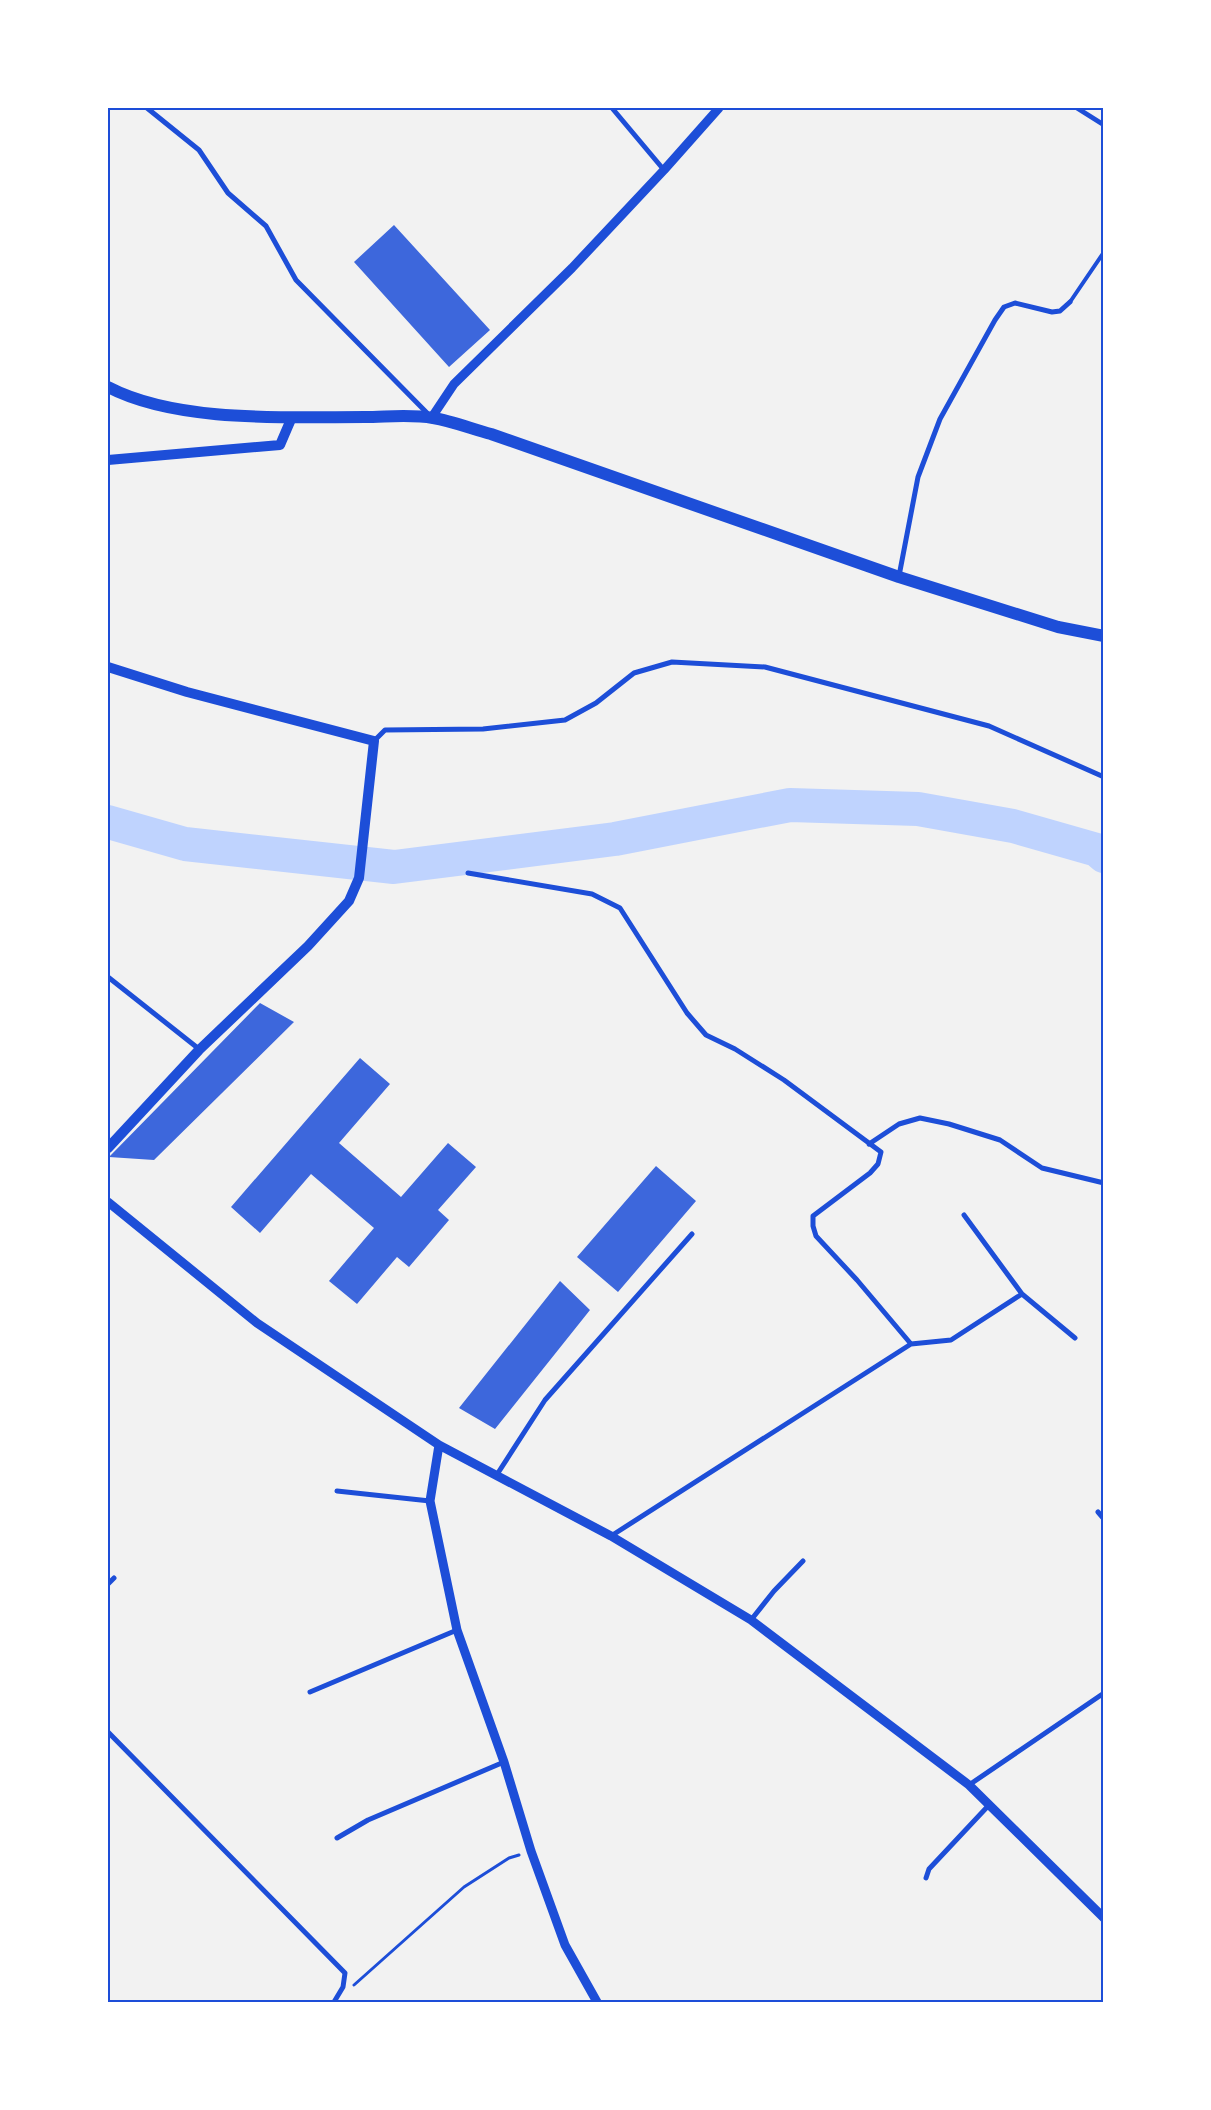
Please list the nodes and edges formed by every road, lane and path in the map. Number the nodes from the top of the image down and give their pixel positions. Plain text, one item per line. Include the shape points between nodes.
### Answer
1 (147, 108) edge
2 (612, 108) edge
3 (719, 108) edge
4 (1077, 108) edge
5 (1104, 125) edge
6 (664, 170) junction
7 (1104, 252) edge
8 (1070, 302) joint
9 (108, 387) edge
10 (292, 417) junction
11 (432, 417) junction
12 (108, 460) edge
13 (899, 577) junction
14 (1104, 636) edge
15 (108, 667) edge
16 (374, 741) junction
17 (1104, 777) edge
18 (468, 873) dead end
19 (108, 977) edge
20 (199, 1050) junction
21 (869, 1144) junction
22 (108, 1148) edge
23 (1104, 1183) edge
24 (108, 1202) edge
25 (964, 1214) dead end
26 (692, 1234) dead end
27 (1022, 1294) junction
28 (1075, 1338) dead end
29 (911, 1344) junction
30 (439, 1445) junction
31 (496, 1476) junction
32 (337, 1491) dead end
33 (430, 1501) junction
34 (1098, 1512) dead end
35 (1104, 1519) edge
36 (611, 1536) junction
37 (803, 1561) dead end
38 (114, 1578) dead end
39 (108, 1584) edge
40 (751, 1620) junction
41 (457, 1630) junction
42 (310, 1692) dead end
43 (1104, 1693) edge
44 (108, 1732) edge
45 (504, 1762) junction
46 (969, 1785) junction
47 (990, 1804) junction
48 (337, 1838) dead end
49 (531, 1851) junction
50 (926, 1878) dead end
51 (1104, 1918) edge
52 (336, 2001) edge
53 (597, 2002) edge

1 - 11 street via 199,150 228,193 266,226 296,280
2 - 6 street
3 - 6 street
4 - 5 street
6 - 11 street via 572,268 454,384
7 - 8 lane
8 - 13 street via 1060,311 1052,312 1015,303 1004,306 995,320 940,419 918,477
9 - 10 main road via 157,405 205,413
10 - 11 main road
10 - 12 main road via 280,445
11 - 13 main road via 491,434
13 - 14 main road via 1058,627
15 - 16 main road via 187,692
16 - 17 street via 385,730 483,730 565,720 596,703 634,673 672,662 765,667 989,726
16 - 20 main road via 359,878 350,902
18 - 21 street via 592,894 620,908 687,1013 706,1035 784,1080
19 - 20 street
20 - 22 main road
21 - 23 street via 899,1124 920,1118 1000,1140 1042,1168
21 - 29 street via 881,1152 878,1164 813,1216 813,1226 816,1236
24 - 30 street via 257,1323
25 - 27 street
26 - 31 street via 545,1400
27 - 28 street
27 - 29 street via 951,1340
29 - 36 street
30 - 31 street
30 - 33 street
31 - 36 street
32 - 33 street
33 - 41 street
34 - 35 street
36 - 40 street
37 - 40 street
38 - 39 street
40 - 46 street
41 - 42 street
41 - 45 street
43 - 46 street
44 - 52 street via 345,1973
45 - 48 street via 368,1820
45 - 49 street
46 - 47 street
47 - 50 street via 930,1869
47 - 51 street
49 - 52 path via 509,1858 464,1887
49 - 53 street via 565,1945

